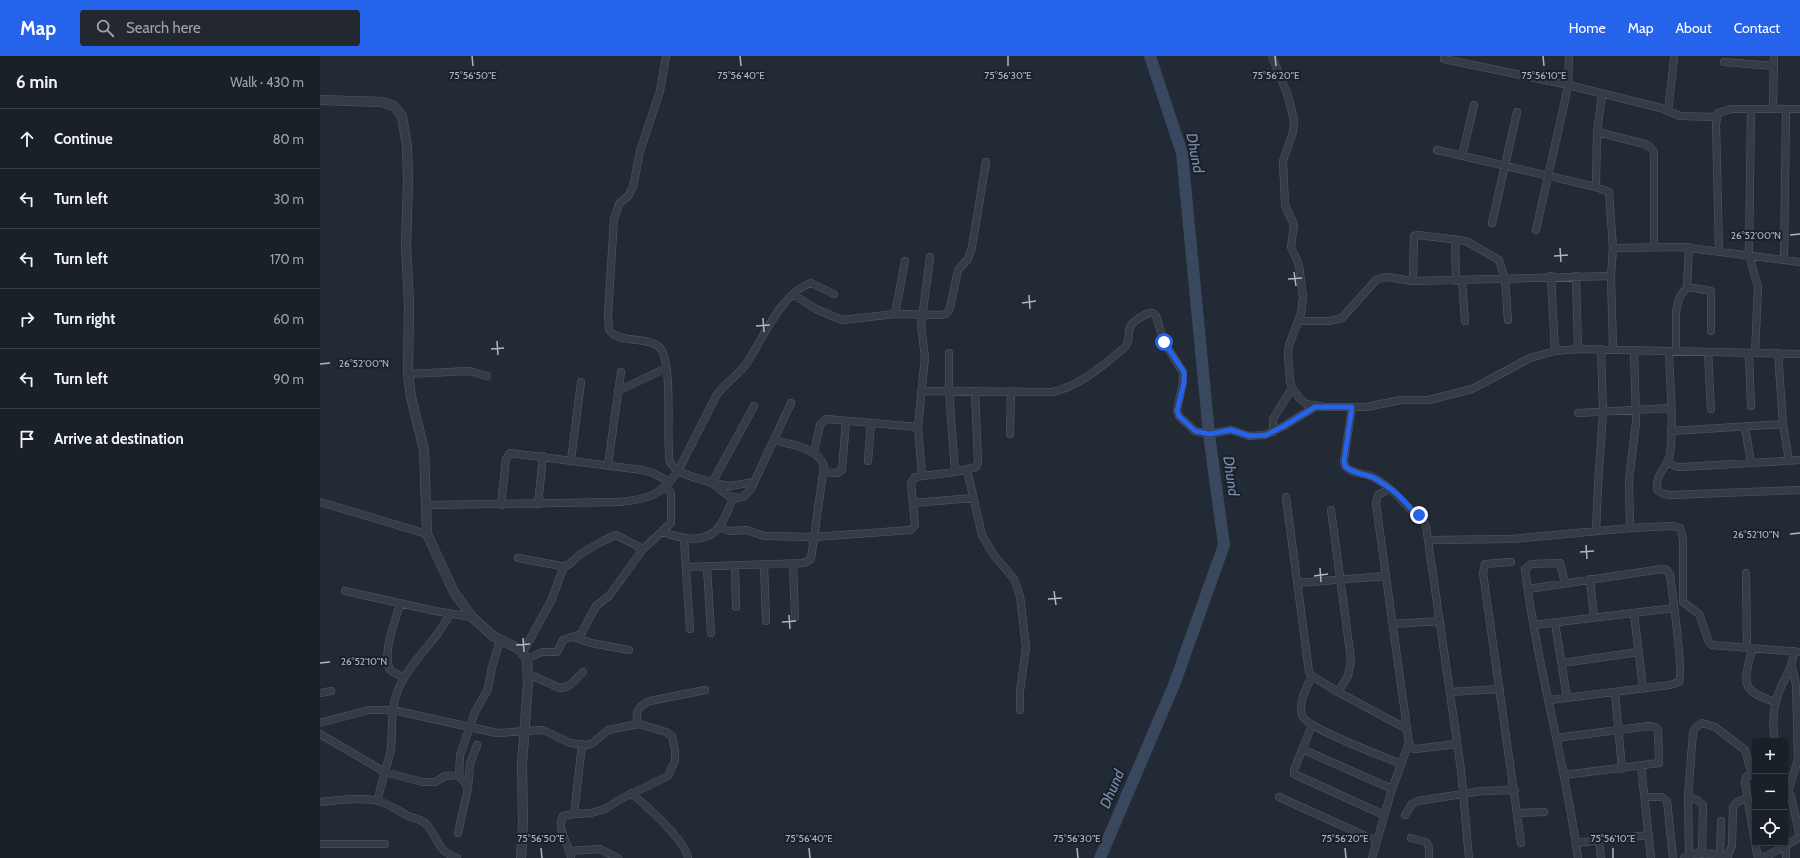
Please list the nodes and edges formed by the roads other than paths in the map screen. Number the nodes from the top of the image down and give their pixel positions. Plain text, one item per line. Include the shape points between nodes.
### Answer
1 (666, 56) edge
2 (1272, 56) edge
3 (1569, 56) edge
4 (1774, 56) edge
5 (1444, 59) dead end
6 (1674, 59) dead end
7 (1724, 62) dead end
8 (1774, 66) junction
9 (1568, 85) junction
10 (1602, 94) junction
11 (320, 100) edge
12 (1474, 105) dead end
13 (1751, 109) junction
14 (1773, 109) junction
15 (1786, 109) junction
16 (1800, 109) edge
17 (1668, 110) junction
18 (1517, 112) dead end
19 (1717, 118) junction
20 (1596, 132) junction
21 (1437, 150) dead end
22 (1462, 156) junction
23 (986, 162) dead end
24 (1506, 166) junction
25 (1548, 176) junction
26 (1596, 187) junction
27 (1492, 223) dead end
28 (1536, 230) dead end
29 (1455, 239) junction
30 (1654, 247) junction
31 (1689, 247) junction
32 (1613, 248) junction
33 (1719, 250) junction
34 (1749, 255) junction
35 (930, 257) dead end
36 (1784, 260) junction
37 (905, 261) dead end
38 (1800, 262) edge
39 (1551, 276) junction
40 (1576, 276) junction
41 (1611, 276) junction
42 (1504, 278) junction
43 (1413, 281) junction
44 (1459, 281) junction
45 (1687, 287) junction
46 (834, 294) dead end
47 (794, 295) junction
48 (896, 314) junction
49 (922, 314) junction
50 (1508, 320) dead end
51 (1299, 321) junction
52 (1465, 321) dead end
53 (1711, 331) dead end
54 (1578, 349) junction
55 (1601, 349) junction
56 (1613, 349) junction
57 (1634, 350) junction
58 (1555, 351) junction
59 (1673, 351) junction
60 (1708, 352) junction
61 (949, 353) dead end
62 (1752, 353) junction
63 (1778, 353) junction
64 (1800, 354) edge
65 (666, 368) junction
66 (620, 372) dead end
67 (408, 374) junction
68 (487, 376) dead end
69 (581, 382) dead end
70 (1292, 388) junction
71 (949, 390) junction
72 (618, 391) junction
73 (921, 391) junction
74 (975, 391) junction
75 (1011, 392) junction
76 (791, 403) dead end
77 (754, 406) dead end
78 (1751, 406) dead end
79 (1315, 407) junction
80 (1352, 407) junction
81 (1671, 408) junction
82 (1711, 409) dead end
83 (1636, 410) junction
84 (1603, 412) junction
85 (1578, 413) dead end
86 (846, 421) junction
87 (871, 423) junction
88 (1783, 424) junction
89 (918, 427) junction
90 (1745, 427) junction
91 (1671, 431) junction
92 (1273, 432) junction
93 (1010, 434) dead end
94 (774, 440) junction
95 (814, 452) junction
96 (543, 456) junction
97 (571, 460) junction
98 (1789, 460) junction
99 (1800, 460) edge
100 (868, 461) dead end
101 (1667, 462) junction
102 (1751, 463) junction
103 (608, 465) junction
104 (967, 470) junction
105 (681, 472) junction
106 (824, 472) junction
107 (955, 472) junction
108 (922, 475) junction
109 (754, 482) junction
110 (712, 483) junction
111 (669, 488) junction
112 (1389, 489) junction
113 (1800, 490) edge
114 (1286, 496) dead end
115 (733, 498) junction
116 (973, 498) junction
117 (320, 502) edge
118 (913, 503) junction
119 (538, 504) junction
120 (425, 505) junction
121 (501, 505) junction
122 (1331, 510) dead end
123 (719, 527) junction
124 (1630, 528) junction
125 (1596, 531) junction
126 (663, 532) junction
127 (427, 534) junction
128 (814, 537) junction
129 (684, 539) junction
130 (1429, 540) junction
131 (643, 549) junction
132 (518, 558) dead end
133 (1511, 562) dead end
134 (793, 564) junction
135 (764, 565) junction
136 (564, 566) junction
137 (735, 566) junction
138 (686, 567) junction
139 (707, 567) junction
140 (1746, 573) dead end
141 (1386, 576) junction
142 (1342, 578) junction
143 (1590, 579) junction
144 (1297, 583) junction
145 (1565, 583) junction
146 (1528, 588) junction
147 (345, 591) dead end
148 (400, 604) junction
149 (736, 607) dead end
150 (1674, 608) junction
151 (450, 614) junction
152 (1634, 614) junction
153 (472, 617) junction
154 (795, 617) dead end
155 (1594, 618) junction
156 (766, 620) dead end
157 (1440, 621) junction
158 (1555, 623) junction
159 (1393, 624) junction
160 (1534, 625) junction
161 (690, 629) dead end
162 (711, 633) dead end
163 (574, 637) junction
164 (500, 641) junction
165 (1750, 648) junction
166 (629, 650) dead end
167 (1639, 652) junction
168 (1797, 652) edge
169 (525, 656) junction
170 (1562, 663) junction
171 (1792, 667) junction
172 (583, 672) dead end
173 (528, 674) junction
174 (1312, 676) junction
175 (404, 678) junction
176 (1643, 688) junction
177 (1500, 689) junction
178 (705, 690) dead end
179 (331, 691) dead end
180 (1338, 692) junction
181 (1450, 692) junction
182 (1615, 692) junction
183 (320, 693) edge
184 (1567, 698) junction
185 (1550, 700) junction
186 (1776, 702) junction
187 (393, 710) junction
188 (1020, 710) dead end
189 (320, 723) edge
190 (639, 724) junction
191 (1312, 725) junction
192 (470, 727) junction
193 (1407, 729) junction
194 (1619, 730) junction
195 (524, 731) junction
196 (320, 734) edge
197 (1556, 738) junction
198 (1774, 738) edge
199 (1409, 743) junction
200 (1457, 744) junction
201 (477, 745) dead end
202 (582, 745) junction
203 (1302, 749) junction
204 (1401, 764) junction
205 (1641, 766) junction
206 (1622, 769) junction
207 (1752, 770) edge
208 (385, 772) junction
209 (1752, 774) edge
210 (459, 775) junction
211 (1564, 775) junction
212 (1788, 783) edge
213 (468, 788) junction
214 (1392, 789) junction
215 (1788, 789) edge
216 (1515, 790) junction
217 (631, 794) junction
218 (1464, 795) junction
219 (1279, 797) dead end
220 (1644, 797) junction
221 (1688, 797) junction
222 (1747, 798) junction
223 (377, 801) junction
224 (320, 802) edge
225 (1544, 812) dead end
226 (1518, 813) junction
227 (574, 814) junction
228 (1384, 814) junction
229 (1405, 815) dead end
230 (1721, 821) dead end
231 (1752, 826) edge
232 (458, 833) dead end
233 (1649, 835) junction
234 (1800, 837) edge
235 (1411, 838) dead end
236 (1376, 841) junction
237 (1599, 841) junction
238 (1521, 843) dead end
239 (1576, 843) junction
240 (1788, 843) edge
241 (320, 844) edge
242 (385, 844) dead end
243 (1756, 846) edge
244 (1783, 846) edge
245 (1786, 846) edge
246 (571, 854) edge
247 (1702, 854) junction
248 (1720, 855) junction
249 (1687, 856) edge
250 (454, 857) edge
251 (520, 858) edge
252 (618, 858) edge
253 (688, 858) edge
254 (1372, 858) edge
255 (1429, 858) edge
256 (1469, 858) edge
257 (1578, 858) edge
258 (1601, 858) edge
259 (1652, 858) edge
260 (1673, 858) edge
261 (1728, 858) edge
262 (1758, 858) edge
263 (1786, 858) edge

1 - 65 street via 660,91 640,151 632,187 628,196 619,204 614,219 608,325 612,334 656,345 661,349
2 - 51 street via 1288,96 1294,120 1293,132 1283,161 1285,205 1294,225 1291,247 1299,265 1303,297
3 - 9 street
4 - 8 street
5 - 9 street
6 - 17 street
7 - 8 street
8 - 14 street
9 - 10 street
9 - 25 street
10 - 17 street
10 - 20 street
11 - 67 street via 382,102 394,106 402,116 407,146 408,181
12 - 22 street
13 - 14 street
13 - 19 street via 1722,111 1718,113
13 - 34 street
14 - 15 street
15 - 16 street
15 - 36 street
17 - 19 street via 1687,117
18 - 24 street
19 - 33 street
20 - 26 street
20 - 30 street via 1645,144 1654,152
21 - 22 street
22 - 24 street
23 - 49 street via 972,247 968,259 958,270 950,308 942,315
24 - 25 street
24 - 27 street
25 - 26 street
25 - 28 street
26 - 32 street via 1609,192 1611,196
29 - 42 street via 1472,243 1496,257 1501,264
29 - 43 street via 1414,236
29 - 44 street
30 - 31 street
30 - 32 street
31 - 33 street
31 - 45 street
32 - 41 street
33 - 34 street
34 - 36 street
34 - 62 street via 1758,287
35 - 49 street
36 - 38 street
37 - 48 street
39 - 40 street
39 - 42 street
39 - 58 street
40 - 41 street
40 - 54 street
41 - 56 street
42 - 44 street
42 - 50 street
43 - 44 street
43 - 51 street via 1381,278 1376,280 1342,318 1330,321
44 - 52 street
45 - 53 street via 1711,291
45 - 59 street via 1678,303
46 - 47 street via 811,284 805,285
47 - 48 street via 816,309 842,320
47 - 105 street via 776,314 746,364 716,396
48 - 49 street
49 - 73 street via 921,330 925,357
51 - 70 street via 1288,349
54 - 55 street
54 - 58 street
55 - 56 street
55 - 84 street
56 - 57 street
57 - 59 street
57 - 83 street
58 - 80 street via 1530,358 1463,392 1429,400 1401,400 1375,407
59 - 60 street
59 - 81 street
60 - 62 street
60 - 82 street
61 - 71 street
62 - 63 street
62 - 78 street
63 - 64 street
63 - 88 street
65 - 72 street
65 - 105 street via 669,456 672,467
66 - 72 street
67 - 68 street via 469,371
67 - 120 street via 424,450
69 - 97 street
70 - 79 street via 1306,404
70 - 92 street via 1273,419
71 - 73 street
71 - 74 street
71 - 107 street
72 - 103 street
73 - 89 street
74 - 75 street
74 - 104 street via 978,463 976,467
75 - 92 street via 1053,392 1071,387 1089,376 1128,344 1132,324 1148,313 1154,313 1164,342 1184,372 1177,411 1189,427 1203,433 1231,430 1257,436
75 - 93 street
76 - 94 street
77 - 110 street
79 - 80 street
79 - 92 street
80 - 112 street via 1345,466 1352,472 1372,476
81 - 83 street
81 - 91 street
83 - 84 street
83 - 124 street via 1636,431 1629,480
84 - 85 street
84 - 125 street
86 - 87 street
86 - 95 street via 822,421
86 - 106 street via 842,470 837,473
87 - 89 street
87 - 100 street
88 - 90 street
88 - 98 street
89 - 108 street
90 - 91 street
90 - 102 street
91 - 101 street
94 - 95 street
94 - 109 street
95 - 106 street via 822,461
96 - 97 street
96 - 119 street
96 - 121 street via 515,453 507,455
97 - 103 street
98 - 99 street
98 - 102 street
101 - 102 street via 1677,467
101 - 113 street via 1656,482 1658,491 1664,494
103 - 111 street via 653,473
104 - 107 street
104 - 116 street
105 - 110 street
105 - 111 street
106 - 128 street
107 - 108 street
108 - 118 street via 912,480
109 - 110 street via 730,486
109 - 115 street via 744,497
110 - 115 street
111 - 119 street via 638,500
111 - 126 street via 671,523
112 - 130 street via 1424,521
112 - 141 street via 1378,495 1376,504
114 - 144 street
115 - 123 street
116 - 118 street
116 - 188 street via 982,535 993,554 1014,580 1019,592 1026,647
117 - 127 street
118 - 128 street via 915,525 911,530
119 - 121 street
120 - 121 street
120 - 127 street
122 - 142 street
123 - 128 street via 730,531 747,530 764,536
123 - 129 street via 709,536
124 - 125 street
124 - 165 street via 1680,528 1683,602 1699,614 1712,645
125 - 130 street via 1512,539
126 - 129 street
126 - 131 street
127 - 153 street via 454,592
128 - 134 street via 811,559
129 - 138 street
130 - 157 street
131 - 136 street via 620,536 612,536 582,553 568,566
131 - 163 street via 609,596 592,611 581,634
132 - 136 street
133 - 177 street via 1489,563 1484,567
134 - 135 street
134 - 154 street
135 - 137 street
135 - 156 street
136 - 169 street
137 - 139 street
137 - 149 street
138 - 139 street
138 - 161 street
139 - 162 street
140 - 165 street
141 - 142 street
141 - 159 street
142 - 144 street
142 - 180 street via 1351,660 1348,676
143 - 145 street
143 - 150 street via 1667,570 1670,575
143 - 155 street
144 - 174 street via 1307,667
145 - 146 street
145 - 146 street via 1560,563 1531,564 1525,569
146 - 160 street
147 - 148 street
148 - 151 street
148 - 175 street via 389,643 388,661 390,670
150 - 152 street
150 - 176 street via 1681,679 1676,684
151 - 153 street
151 - 175 street
152 - 155 street
152 - 167 street
153 - 164 street
155 - 158 street
157 - 159 street
157 - 181 street
158 - 160 street
158 - 170 street
159 - 193 street
160 - 185 street
163 - 166 street
163 - 169 street via 564,640 557,652
164 - 169 street
164 - 192 street via 488,688
165 - 168 street
165 - 186 street via 1748,688 1758,696
167 - 170 street
167 - 176 street
168 - 171 street
169 - 173 street
170 - 184 street
171 - 186 street via 1782,684
171 - 212 street via 1796,684 1798,760
172 - 173 street via 568,687 560,688
173 - 195 street
174 - 180 street
174 - 191 street via 1304,693 1301,709 1302,716
175 - 187 street
176 - 182 street
177 - 181 street
177 - 216 street
178 - 190 street via 644,703 638,710
179 - 183 street
180 - 193 street
181 - 200 street
182 - 184 street
182 - 194 street
184 - 185 street
185 - 197 street
186 - 198 street
187 - 189 street via 369,710
187 - 192 street
187 - 208 street via 391,746
190 - 202 street via 608,730 593,743
190 - 217 street via 672,736 675,762 668,776
191 - 203 street
191 - 204 street
192 - 195 street via 497,733
192 - 210 street via 460,755
193 - 199 street
194 - 197 street
194 - 205 street via 1649,726 1655,726 1658,730 1659,763
194 - 206 street
195 - 202 street via 543,730 570,743
195 - 251 street
196 - 208 street
197 - 211 street
199 - 200 street via 1411,748 1418,749
199 - 204 street
200 - 218 street
201 - 213 street via 470,764
202 - 227 street
203 - 214 street
203 - 228 street via 1294,774
204 - 214 street
205 - 206 street
205 - 220 street
206 - 211 street
207 - 221 street via 1745,750 1711,725 1698,724 1693,732
208 - 210 street via 422,782 435,782 449,775
208 - 223 street
209 - 222 street via 1746,777
210 - 213 street
211 - 239 street
213 - 232 street
214 - 228 street
215 - 234 street
216 - 218 street
216 - 226 street
217 - 227 street via 605,809
217 - 253 street via 654,812 684,848
218 - 229 street via 1418,801 1412,804
218 - 256 street
219 - 236 street
220 - 233 street
220 - 260 street via 1662,797 1667,802
221 - 247 street via 1703,805
221 - 249 street
222 - 231 street
222 - 261 street via 1737,802 1734,807 1731,850
223 - 224 street
223 - 250 street via 421,820 427,825 438,844
225 - 226 street
226 - 238 street
227 - 246 street via 563,816 560,822 560,830
228 - 236 street
230 - 248 street
233 - 237 street
233 - 259 street
234 - 240 street
235 - 255 street via 1426,842 1429,847
236 - 254 street
237 - 239 street
237 - 258 street
239 - 257 street
241 - 242 street
243 - 262 street
244 - 262 street via 1770,855
245 - 263 street
246 - 252 street via 600,850
247 - 248 street
247 - 249 street
248 - 261 street

